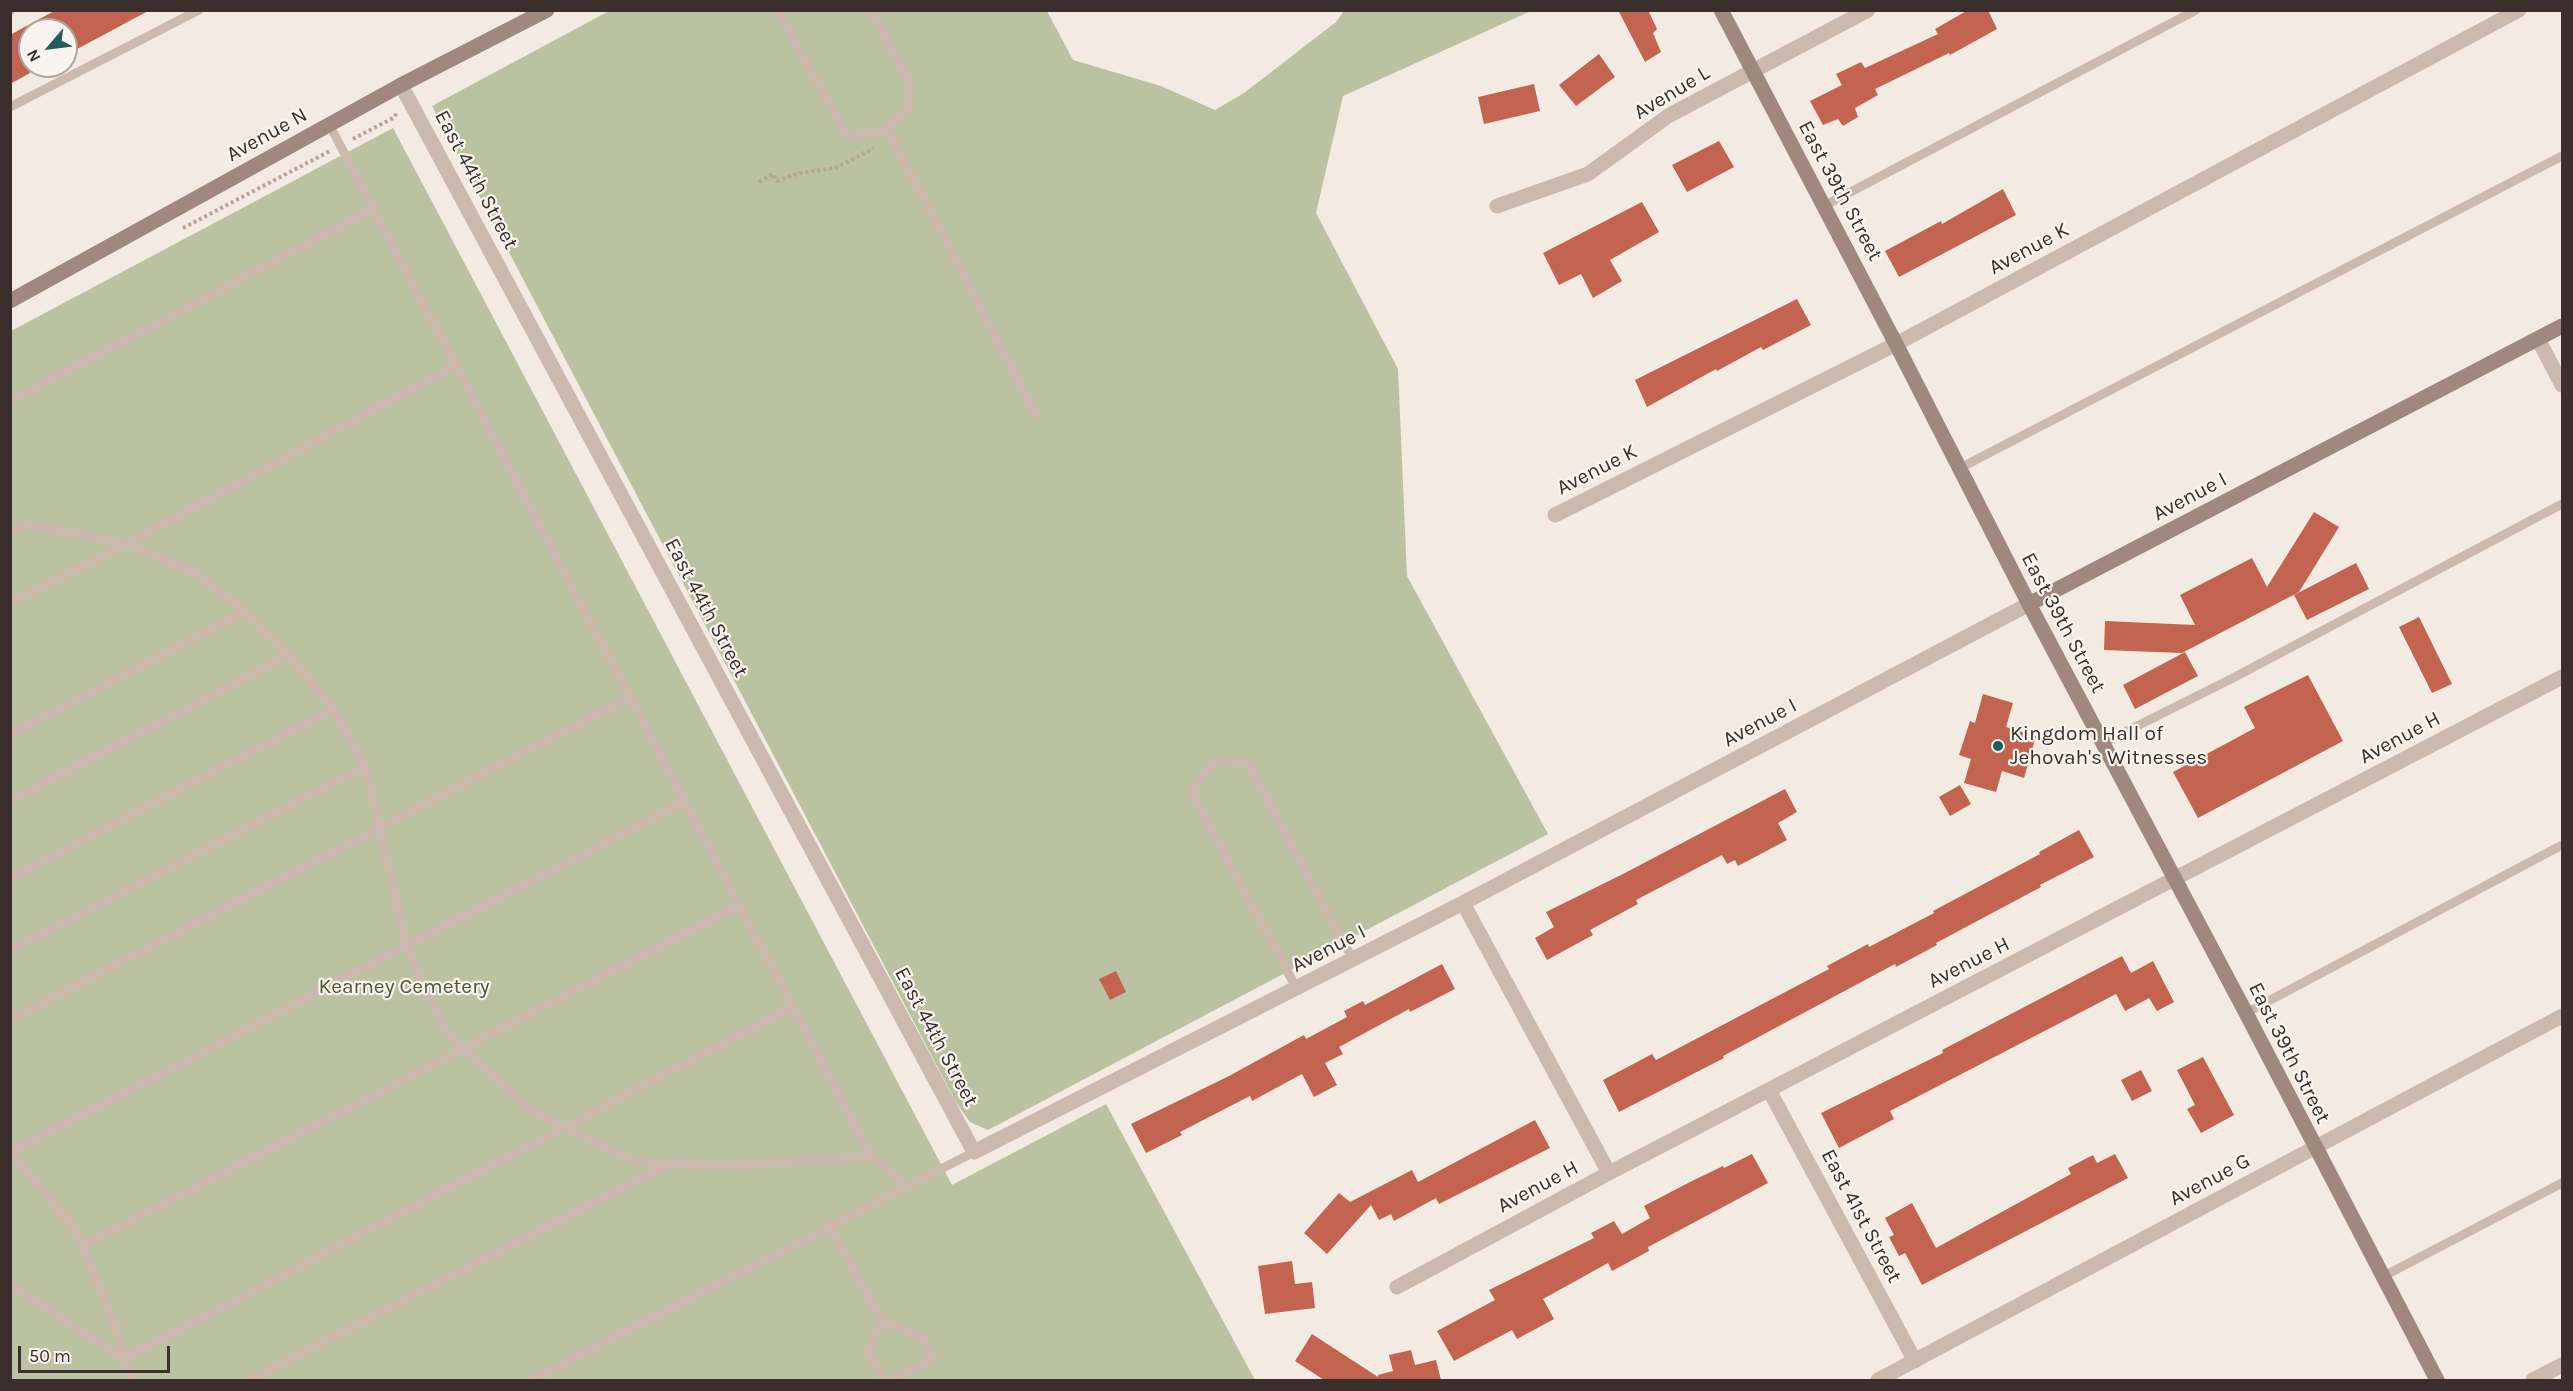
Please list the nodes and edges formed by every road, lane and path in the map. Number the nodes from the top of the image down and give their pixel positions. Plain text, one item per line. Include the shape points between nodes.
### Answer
1 (199, 10) edge
2 (547, 10) edge
3 (778, 10) edge
4 (871, 10) edge
5 (1721, 10) edge
6 (1868, 10) edge
7 (2196, 10) edge
8 (2519, 10) edge
9 (1753, 71) junction
10 (401, 85) junction
11 (10, 107) edge
12 (329, 124) junction
13 (886, 128) junction
14 (341, 146) junction
15 (879, 146) dead end
16 (2562, 156) edge
17 (759, 182) dead end
18 (1497, 206) dead end
19 (1824, 206) junction
20 (374, 209) junction
21 (180, 230) dead end
22 (10, 301) edge
23 (2562, 326) edge
24 (2538, 339) junction
25 (1896, 344) junction
26 (456, 365) junction
27 (2562, 385) edge
28 (10, 401) edge
29 (1036, 415) dead end
30 (1960, 468) junction
31 (2562, 504) edge
32 (1555, 515) dead end
33 (10, 532) edge
34 (127, 544) junction
35 (10, 603) edge
36 (2029, 604) junction
37 (245, 612) junction
38 (289, 655) junction
39 (2562, 677) edge
40 (630, 697) junction
41 (334, 709) junction
42 (10, 734) edge
43 (2103, 743) junction
44 (365, 767) junction
45 (10, 801) edge
46 (685, 801) junction
47 (378, 829) junction
48 (2562, 846) edge
49 (10, 878) edge
50 (2174, 880) junction
51 (1463, 903) junction
52 (740, 905) junction
53 (407, 946) junction
54 (10, 950) edge
55 (1353, 960) junction
56 (1297, 989) junction
57 (793, 1007) junction
58 (2246, 1013) junction
59 (2562, 1016) edge
60 (10, 1020) edge
61 (463, 1049) junction
62 (1769, 1090) junction
63 (564, 1128) junction
64 (2315, 1148) junction
65 (11, 1152) edge
66 (974, 1152) junction
67 (871, 1156) junction
68 (669, 1164) junction
69 (1609, 1173) junction
70 (2562, 1183) edge
71 (906, 1186) junction
72 (829, 1226) junction
73 (81, 1247) junction
74 (2382, 1277) junction
75 (11, 1285) edge
76 (1396, 1287) dead end
77 (882, 1321) junction
78 (124, 1359) junction
79 (1915, 1361) junction
80 (2562, 1365) edge
81 (131, 1380) edge
82 (250, 1380) edge
83 (532, 1380) edge
84 (883, 1380) edge
85 (891, 1380) edge
86 (1878, 1380) edge
87 (2437, 1380) edge
88 (2534, 1380) edge

1 - 11 lane
2 - 10 main road, Avenue N
3 - 13 lane via 846,135 876,133
4 - 13 lane via 910,84 909,109
5 - 9 main road, East 39th Street
6 - 9 street, Avenue L
7 - 19 lane
8 - 25 street, Avenue K
9 - 18 street, Avenue L via 1668,116 1588,174
9 - 19 main road, East 39th Street
10 - 12 main road, Avenue N
10 - 14 path via 395,117
10 - 66 street, East 44th Street
12 - 14 lane
12 - 22 main road, Avenue N
13 - 29 lane
14 - 20 lane
14 - 21 path
15 - 17 path via 835,168 777,181 773,174
16 - 30 lane
19 - 25 main road, East 39th Street
20 - 26 lane
20 - 28 lane
23 - 24 main road, Avenue I
24 - 27 street
24 - 36 main road, Avenue I
25 - 30 main road, East 39th Street
25 - 32 street, Avenue K
26 - 34 lane
26 - 40 lane
30 - 36 main road, East 39th Street
31 - 43 lane
33 - 34 lane via 26,524
34 - 35 lane
34 - 37 lane via 199,575
36 - 43 main road, East 39th Street
36 - 51 street, Avenue I
37 - 38 lane
37 - 42 lane
38 - 41 lane
38 - 45 lane
39 - 50 street, Avenue H
40 - 46 lane
40 - 47 lane
41 - 44 lane
41 - 49 lane
43 - 50 main road, East 39th Street
44 - 47 lane
44 - 54 lane
46 - 52 lane
46 - 53 lane
47 - 53 lane
47 - 60 lane
48 - 58 lane
50 - 58 main road, East 39th Street
50 - 62 street, Avenue H
51 - 55 street, Avenue I
51 - 69 street
52 - 57 lane
52 - 61 lane
53 - 61 lane via 448,1034
53 - 65 lane
55 - 56 street, Avenue I
55 - 56 lane via 1248,763 1214,761 1192,793
56 - 66 street, Avenue I
57 - 63 lane
57 - 67 lane
58 - 64 main road, East 39th Street
59 - 64 street, Avenue G
61 - 63 lane via 532,1111
61 - 73 lane
62 - 69 street, Avenue H
62 - 79 street, East 41st Street
63 - 68 lane via 627,1158
63 - 78 lane
64 - 74 main road, East 39th Street
64 - 79 street, Avenue G
65 - 73 lane via 75,1229
66 - 71 lane
67 - 68 lane via 733,1166
67 - 71 lane
68 - 82 lane
69 - 76 street, Avenue H
70 - 74 lane
71 - 72 lane
72 - 77 lane
72 - 83 lane
73 - 78 lane via 110,1311
74 - 87 main road, East 39th Street
75 - 78 lane
77 - 84 lane via 868,1352
77 - 85 lane via 924,1338 931,1360
78 - 81 lane
79 - 86 street, Avenue G
80 - 88 street

